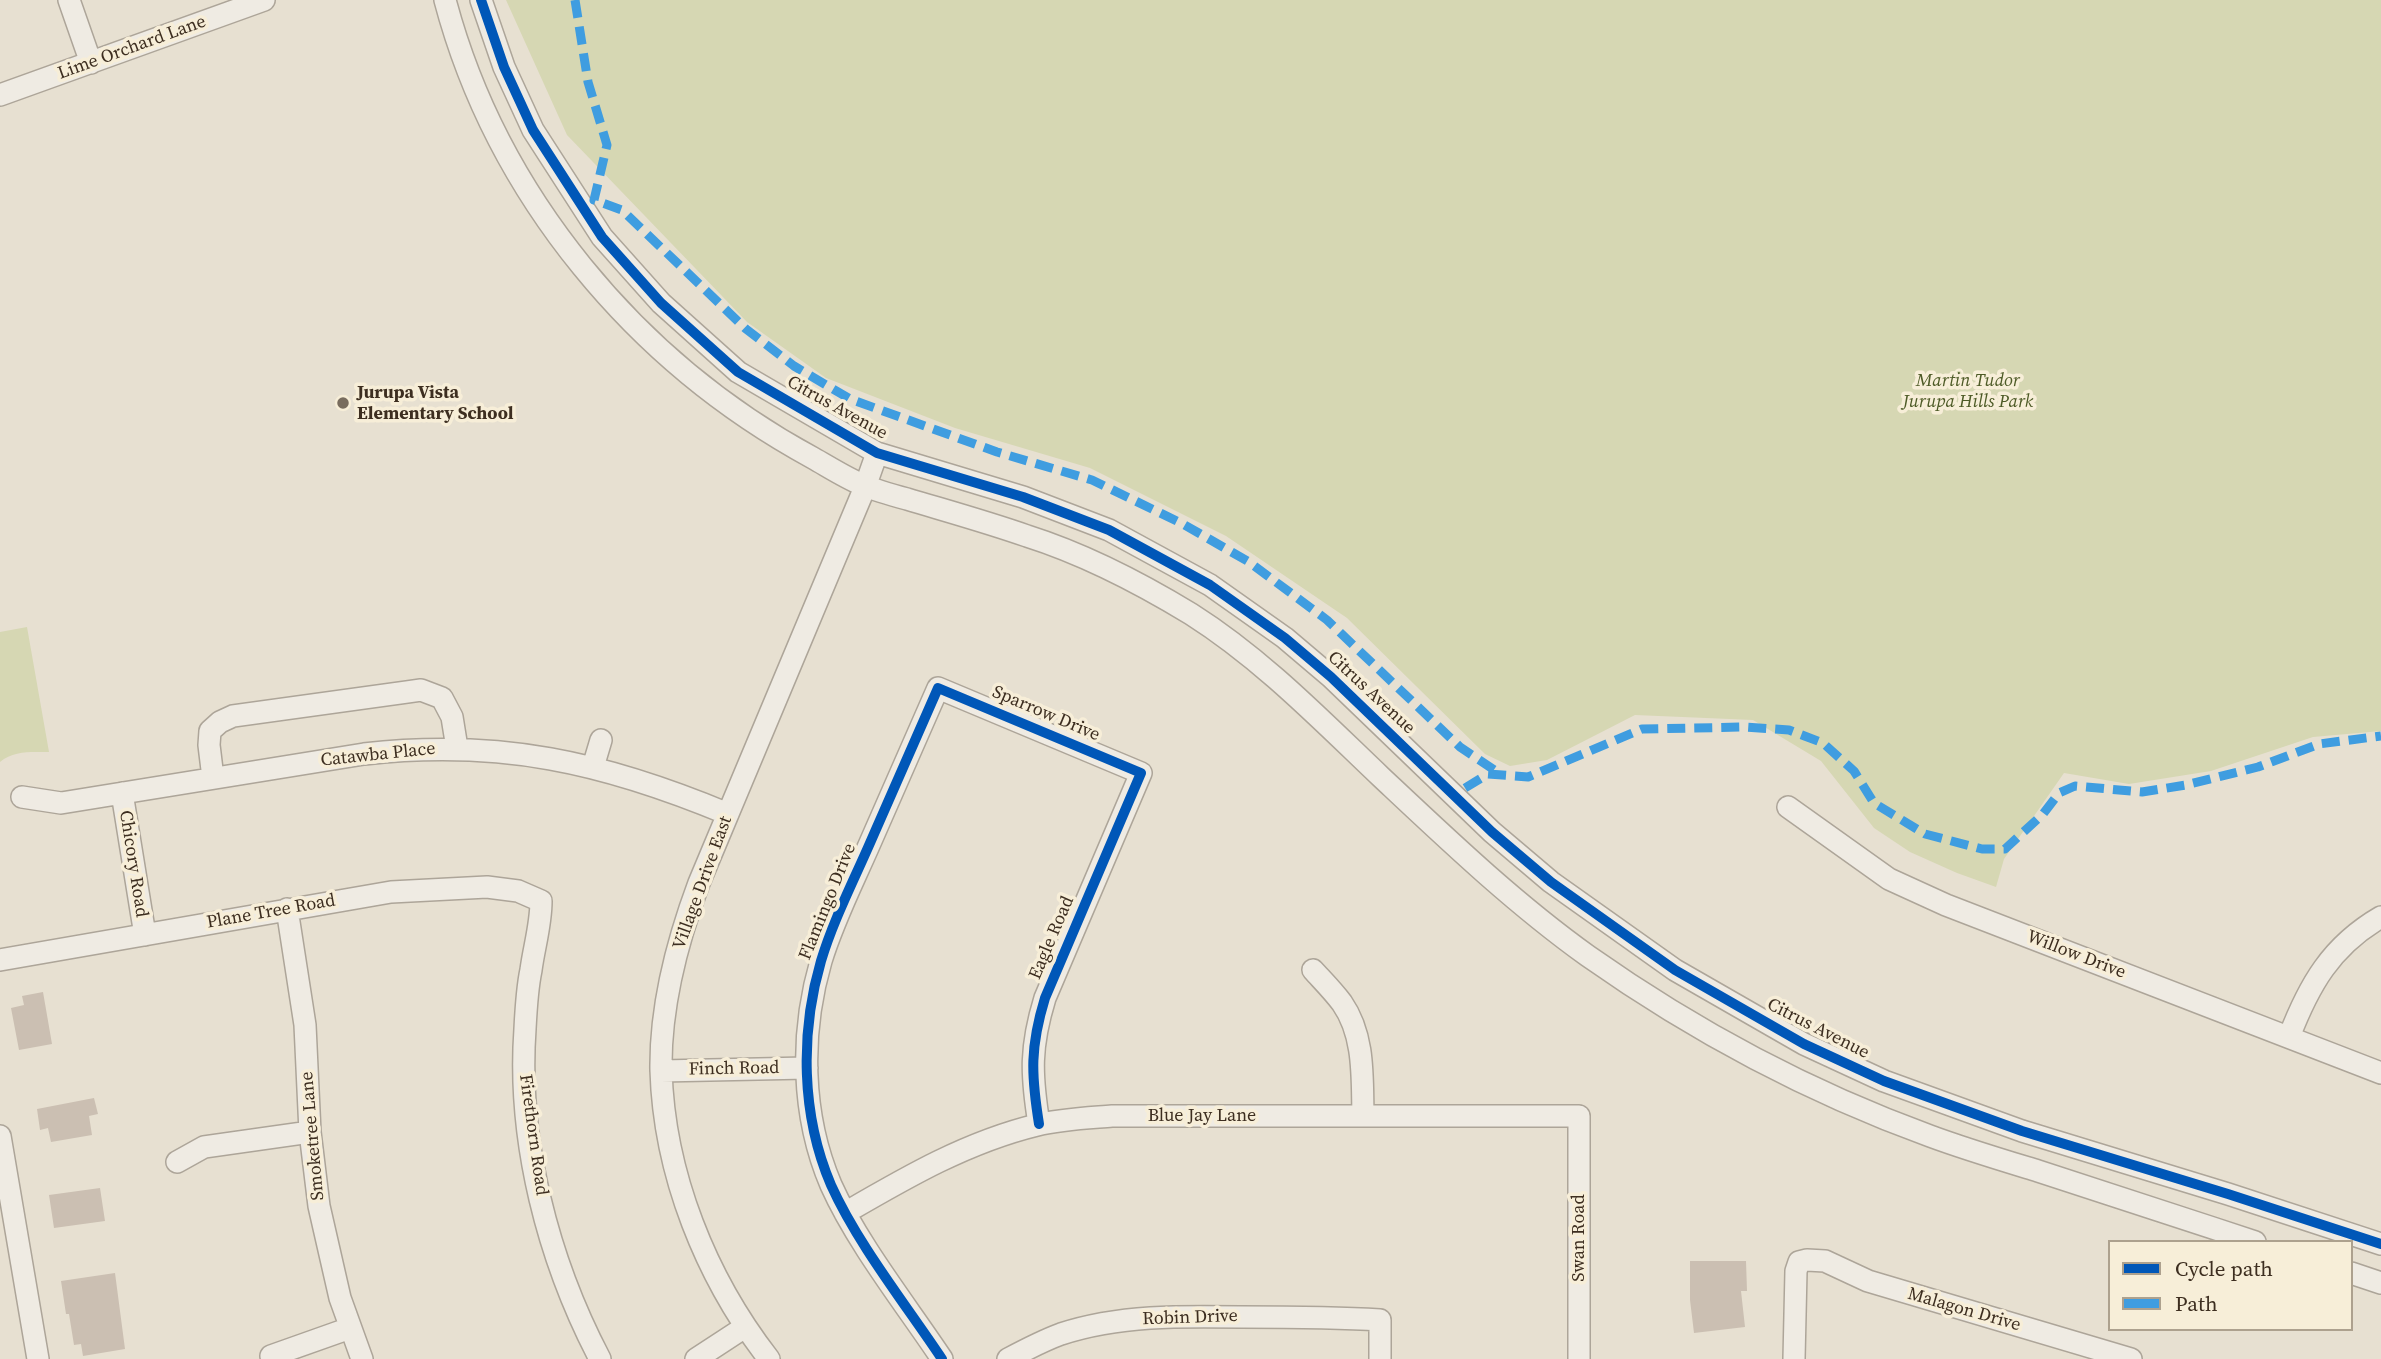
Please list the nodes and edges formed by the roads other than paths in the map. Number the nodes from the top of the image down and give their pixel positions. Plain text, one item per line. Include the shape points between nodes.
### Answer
1 (69, 0) edge
2 (264, 0) edge
3 (445, 0) edge
4 (481, 0) edge
5 (91, 63) junction
6 (0, 95) edge
7 (877, 453) junction
8 (865, 487) junction
9 (938, 688) joint
10 (601, 740) dead end
11 (457, 748) junction
12 (593, 767) junction
13 (1141, 773) joint
14 (213, 778) junction
15 (122, 793) junction
16 (22, 797) dead end
17 (1788, 807) dead end
18 (728, 814) junction
19 (541, 901) joint
20 (287, 909) junction
21 (2381, 918) edge
22 (145, 935) junction
23 (0, 960) edge
24 (1313, 970) dead end
25 (2289, 1037) junction
26 (807, 1068) junction
27 (662, 1071) junction
28 (2381, 1073) edge
29 (1363, 1115) junction
30 (1579, 1116) joint
31 (1039, 1124) junction
32 (310, 1132) junction
33 (0, 1136) edge
34 (177, 1162) dead end
35 (845, 1213) junction
36 (2249, 1240) edge
37 (2381, 1244) edge
38 (2353, 1273) edge
39 (2380, 1278) edge
40 (745, 1327) junction
41 (350, 1328) junction
42 (271, 1356) dead end
43 (37, 1359) edge
44 (362, 1359) edge
45 (600, 1359) edge
46 (696, 1359) edge
47 (769, 1359) edge
48 (942, 1359) edge
49 (1007, 1359) edge
50 (1380, 1359) edge
51 (1579, 1359) edge
52 (1794, 1359) edge
53 (2131, 1359) edge

1 - 5 street
2 - 5 street, Lime Orchard Lane
3 - 8 street via 472,80 506,152 540,210 609,300 659,351 730,408
4 - 7 street, Citrus Avenue via 504,67 533,130 611,247 661,303 738,372
5 - 6 street, Lime Orchard Lane
7 - 8 street, Village Drive East
7 - 37 street, Citrus Avenue via 1023,497 1109,530 1210,585 1331,677 1492,832 1551,882 1675,970 1804,1044 1884,1081 2022,1131
8 - 18 street, Village Drive East
8 - 36 street via 1033,537 1135,582 1193,615 1301,699 1515,900 1588,956 1748,1055 1929,1136
9 - 13 street, Sparrow Drive
9 - 26 street, Flamingo Drive via 822,960 812,1004
10 - 12 street
11 - 12 street, Catawba Place via 547,757
11 - 14 street, Catawba Place via 364,754
11 - 14 street via 452,717 442,698 421,690 233,716 210,731
12 - 18 street, Catawba Place
13 - 31 street, Eagle Road via 1039,1018 1032,1060
14 - 15 street, Catawba Place
15 - 16 street, Catawba Place via 61,803
15 - 22 street, Chicory Road
17 - 25 street, Willow Drive via 1889,879
18 - 27 street, Village Drive East via 678,944
19 - 20 street, Plane Tree Road via 518,891 448,888
19 - 45 street, Firethorn Road via 524,1032 531,1149 556,1254
20 - 22 street, Plane Tree Road
20 - 32 street, Smoketree Lane via 305,1025
21 - 25 street via 2345,943 2320,971
22 - 23 street, Plane Tree Road
24 - 29 street via 1342,1003 1354,1028 1361,1056
25 - 28 street, Willow Drive
26 - 27 street, Finch Road
26 - 35 street, Flamingo Drive via 820,1154
27 - 40 street, Village Drive East via 673,1154 686,1201 711,1269
29 - 30 street, Blue Jay Lane
29 - 31 street, Blue Jay Lane via 1112,1116
30 - 51 street, Swan Road
31 - 35 street, Blue Jay Lane via 950,1155
32 - 34 street via 204,1147
32 - 41 street, Smoketree Lane via 327,1247
33 - 43 street
35 - 48 street, Flamingo Drive
38 - 39 street
40 - 46 street
40 - 47 street, Village Drive East
41 - 42 street
41 - 44 street, Smoketree Lane
49 - 50 street, Robin Drive via 1061,1334 1142,1318 1180,1316 1380,1320
52 - 53 street, Malagon Drive via 1794,1280 1799,1262 1807,1260 1825,1261 1868,1282

